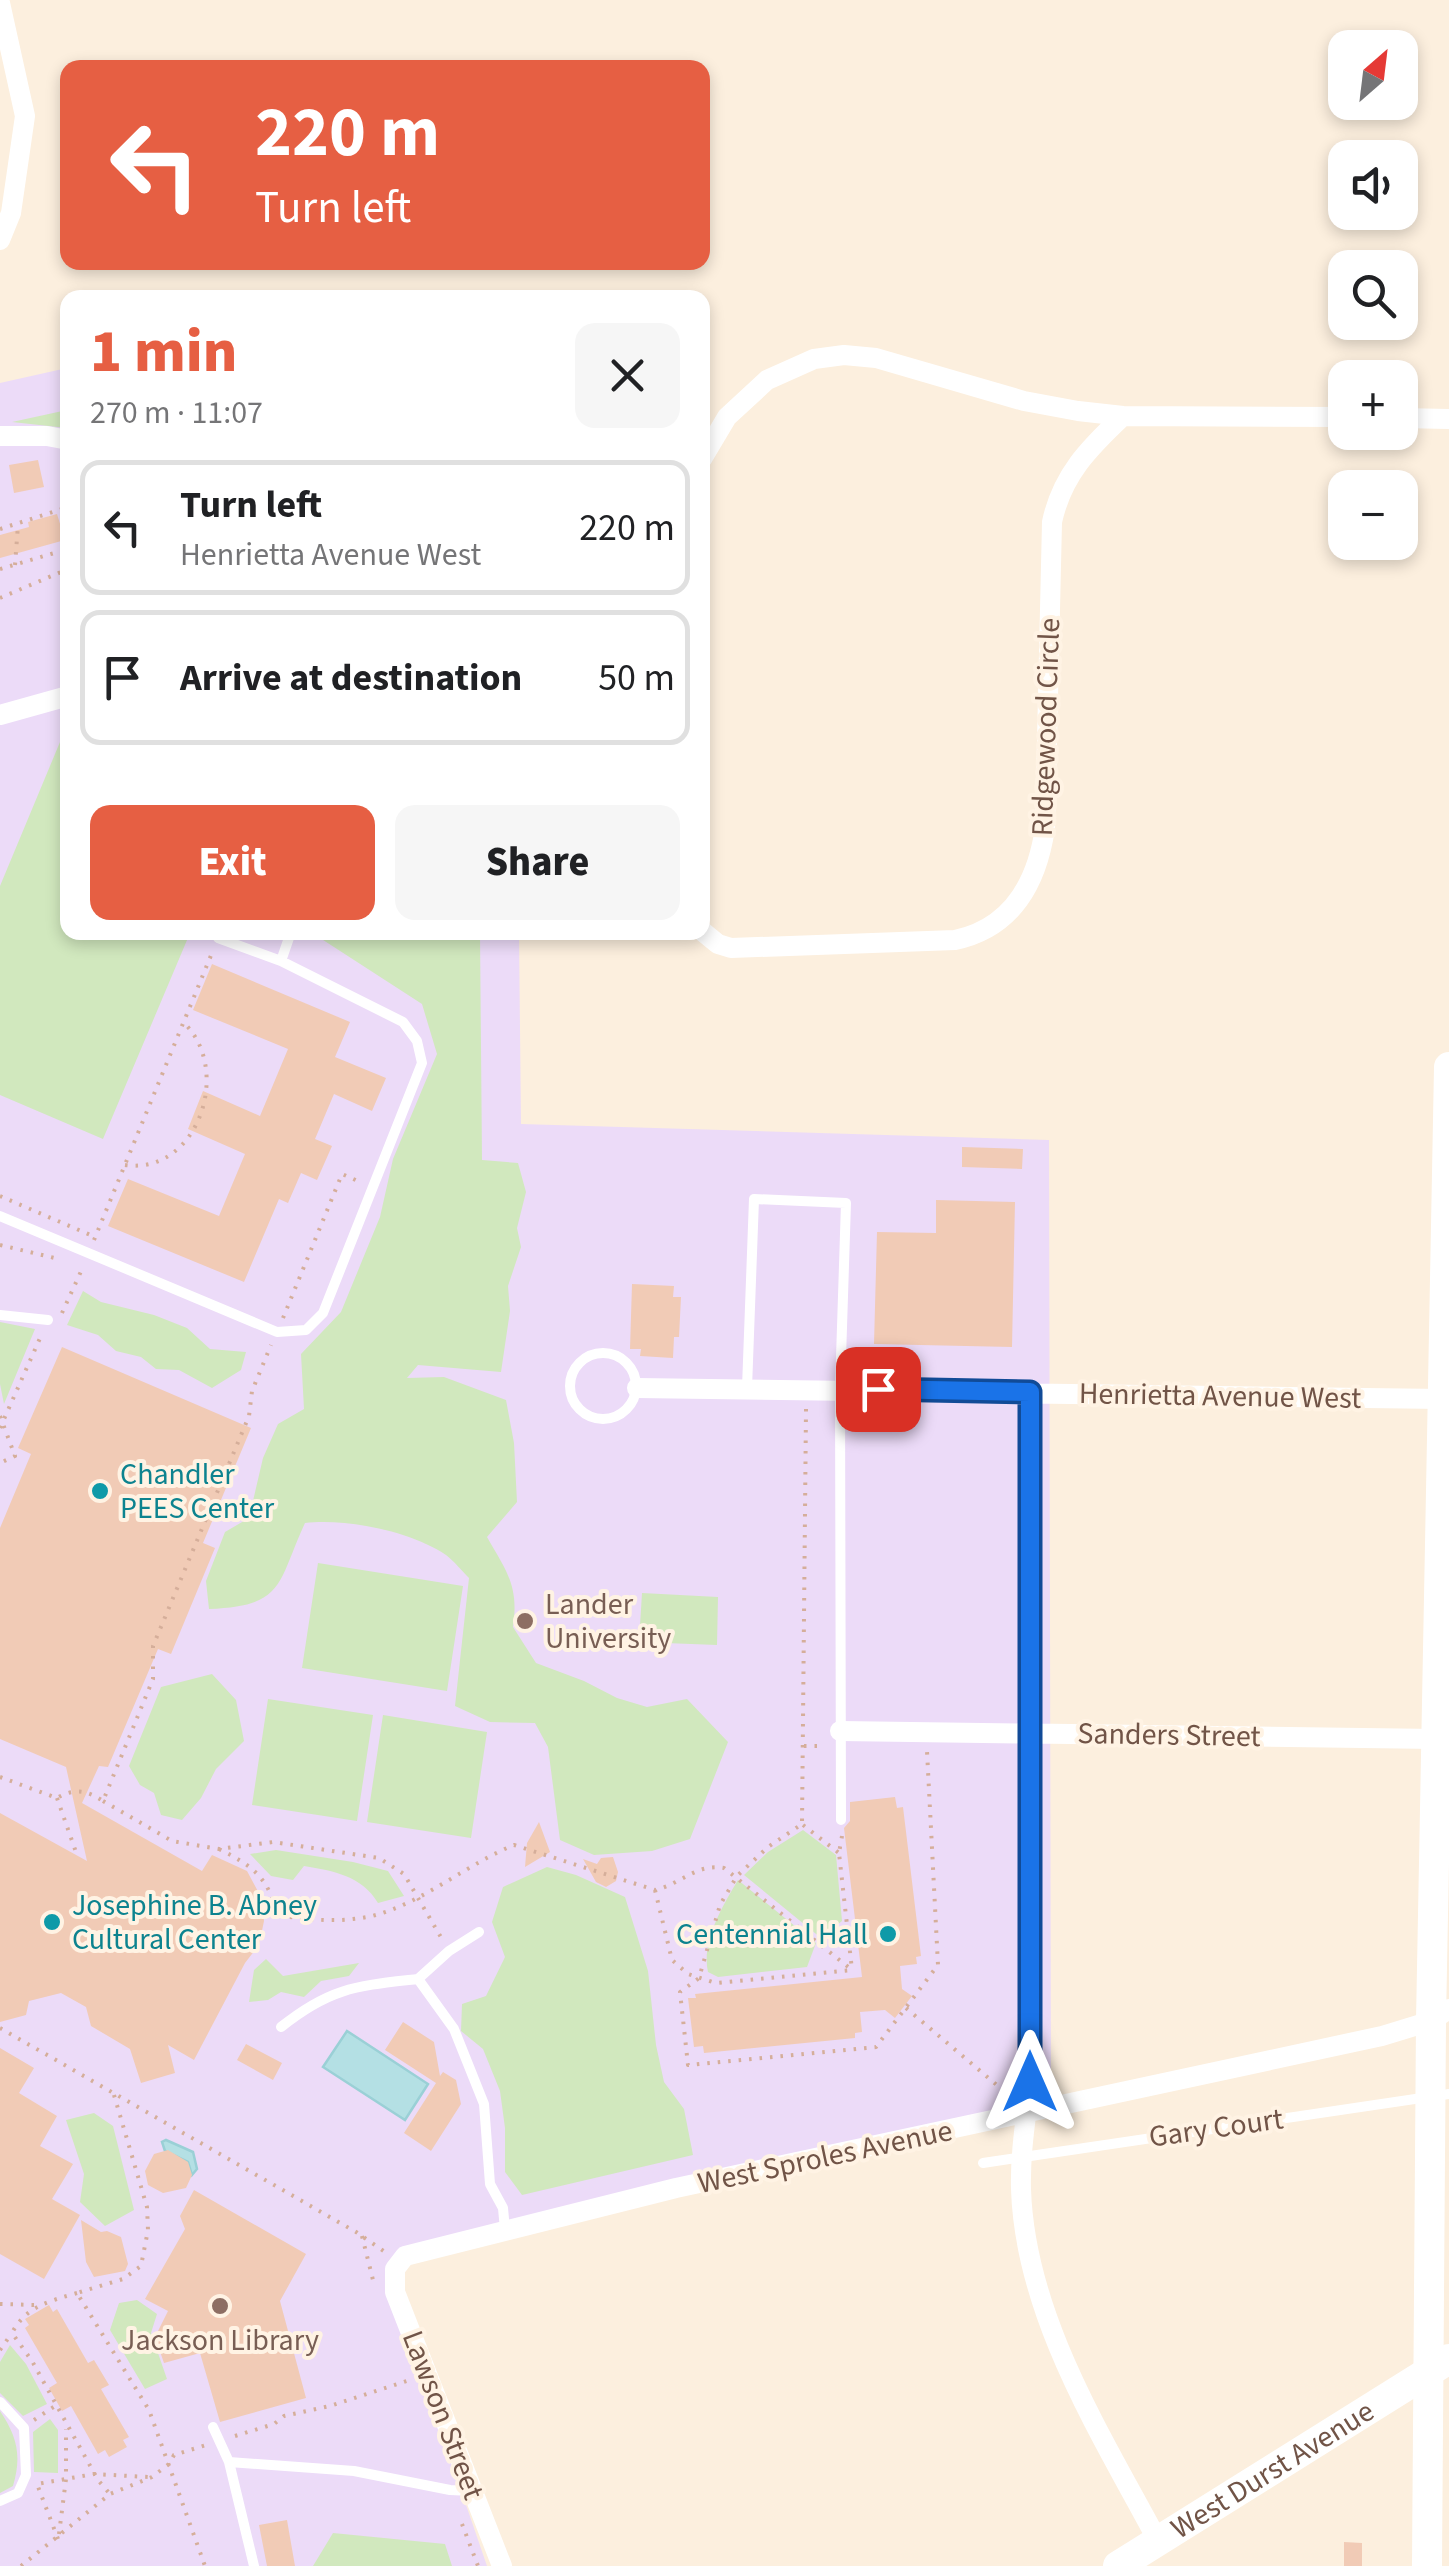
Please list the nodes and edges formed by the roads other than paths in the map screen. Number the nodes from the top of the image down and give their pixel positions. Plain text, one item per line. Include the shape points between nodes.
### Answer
1 (0, 3) edge
2 (0, 240) edge
3 (1123, 416) junction
4 (1328, 417) edge
5 (1418, 418) edge
6 (1449, 419) edge
7 (0, 436) edge
8 (60, 438) edge
9 (710, 446) edge
10 (60, 698) edge
11 (0, 715) edge
12 (710, 937) edge
13 (224, 940) edge
14 (288, 940) edge
15 (281, 960) junction
16 (1449, 1067) edge
17 (0, 1216) edge
18 (0, 1315) edge
19 (48, 1320) road end
20 (636, 1388) junction
21 (748, 1388) junction
22 (840, 1389) junction
23 (1030, 1392) junction
24 (1443, 1399) junction
25 (1444, 1485) edge
26 (1029, 1733) junction
27 (1437, 1738) junction
28 (840, 1739) junction
29 (840, 1820) road end
30 (479, 1932) dead end
31 (418, 1979) junction
32 (1440, 2015) edge
33 (281, 2027) dead end
34 (1449, 2094) edge
35 (1026, 2115) junction
36 (983, 2162) dead end
37 (505, 2230) junction
38 (396, 2261) joint
39 (1438, 2364) edge
40 (0, 2402) edge
41 (213, 2428) dead end
42 (229, 2462) junction
43 (472, 2492) junction
44 (0, 2501) edge
45 (1160, 2542) junction
46 (254, 2566) edge
47 (502, 2566) edge
48 (1118, 2566) edge
49 (1427, 2566) edge

1 - 2 street via 25,116 12,213
3 - 4 street
3 - 9 street via 1024,401 876,358 827,356 794,365 749,393
3 - 12 street, Ridgewood Circle via 1075,465 1052,522 1045,828 1033,876 1017,904 990,928 955,940 731,948
5 - 6 street
7 - 8 street
10 - 11 street
13 - 15 lane
14 - 15 lane
15 - 17 lane via 403,1022 422,1064 323,1314 306,1330 276,1332
16 - 24 main road
18 - 19 lane
20 - 20 lane via 629,1408 612,1419 590,1418 574,1404 569,1384 576,1365 594,1353 615,1355 631,1368
20 - 21 street, Henrietta Avenue West
21 - 22 street, Henrietta Avenue West
21 - 22 lane via 754,1199 846,1203
22 - 23 street, Henrietta Avenue West
22 - 28 lane
23 - 24 street, Henrietta Avenue West
23 - 26 street
24 - 25 main road
25 - 27 main road
26 - 27 street, Sanders Street
26 - 28 street, Sanders Street
26 - 35 street
27 - 32 main road
28 - 29 lane
30 - 31 lane
31 - 33 lane via 348,1987
31 - 37 lane via 454,2028 484,2104 490,2184
32 - 35 street, West Sproles Avenue via 1382,2036
32 - 39 main road
34 - 36 lane, Gary Court
35 - 37 street, West Sproles Avenue
35 - 45 street via 1023,2214 1052,2333
37 - 38 street, West Sproles Avenue
38 - 43 street, Lawson Street via 396,2292
39 - 45 main road, West Durst Avenue
39 - 49 main road
40 - 44 lane via 24,2428 26,2475 18,2493
41 - 42 lane
42 - 43 lane via 354,2471
42 - 46 lane
43 - 47 street, Lawson Street
45 - 48 main road, West Durst Avenue

